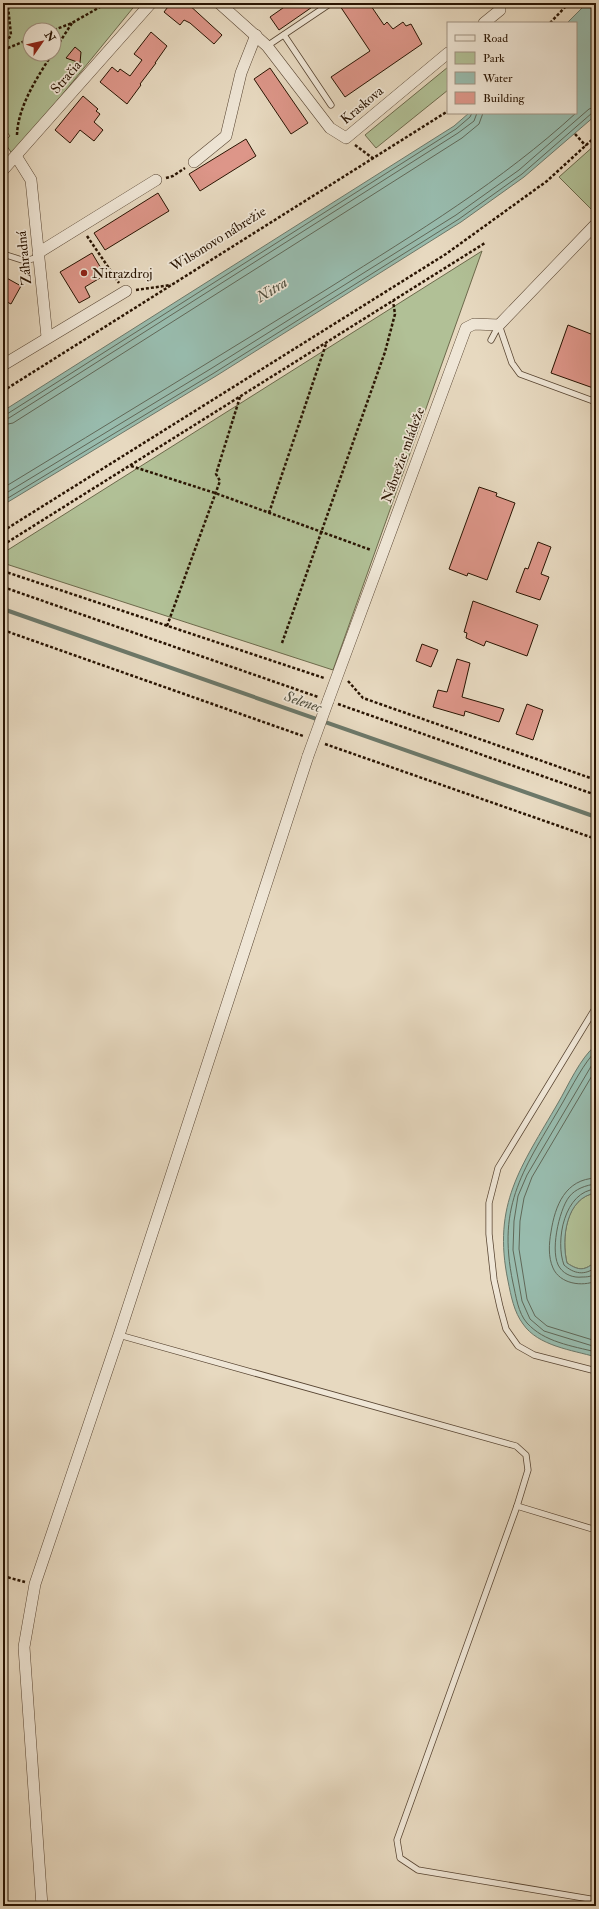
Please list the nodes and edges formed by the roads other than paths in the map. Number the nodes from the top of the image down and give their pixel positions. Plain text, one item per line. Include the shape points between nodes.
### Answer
1 (151, 3) edge
2 (219, 3) edge
3 (331, 3) edge
4 (500, 10) dead end
5 (485, 22) edge
6 (256, 35) junction
7 (284, 35) junction
8 (267, 46) junction
9 (447, 54) edge
10 (331, 105) dead end
11 (16, 156) junction
12 (194, 162) road end
13 (3, 170) edge
14 (156, 180) road end
15 (596, 224) edge
16 (3, 254) edge
17 (39, 255) junction
18 (126, 291) road end
19 (499, 325) junction
20 (47, 337) junction
21 (491, 340) dead end
22 (3, 365) edge
23 (596, 402) edge
24 (596, 1007) edge
25 (119, 1335) junction
26 (596, 1372) edge
27 (517, 1506) junction
28 (596, 1530) edge
29 (596, 1900) edge
30 (42, 1906) edge

1 - 11 street, Stračia
2 - 6 street, Kraskova
3 - 7 lane
4 - 5 street
6 - 8 street, Kraskova
6 - 12 street via 241,73 226,136
7 - 8 lane
7 - 10 lane
8 - 9 street, Kraskova via 330,128 346,138
11 - 13 street, Stračia
11 - 17 street, Záhradná via 31,180
14 - 17 street
15 - 19 street
16 - 17 lane via 25,261
17 - 20 street, Záhradná
18 - 20 street
19 - 21 lane
19 - 23 lane via 512,363 520,374
19 - 25 street, Nábrežie mládeže, bridge via 474,324 466,328 462,336 308,756
20 - 22 street
24 - 26 lane via 498,1168 489,1203 488,1234 500,1307 506,1329 518,1346 534,1356
25 - 27 lane via 516,1446 526,1455 528,1470
25 - 30 street, Nábrežie mládeže via 35,1584 24,1647
27 - 28 lane
27 - 29 lane via 397,1840 400,1858 418,1870

